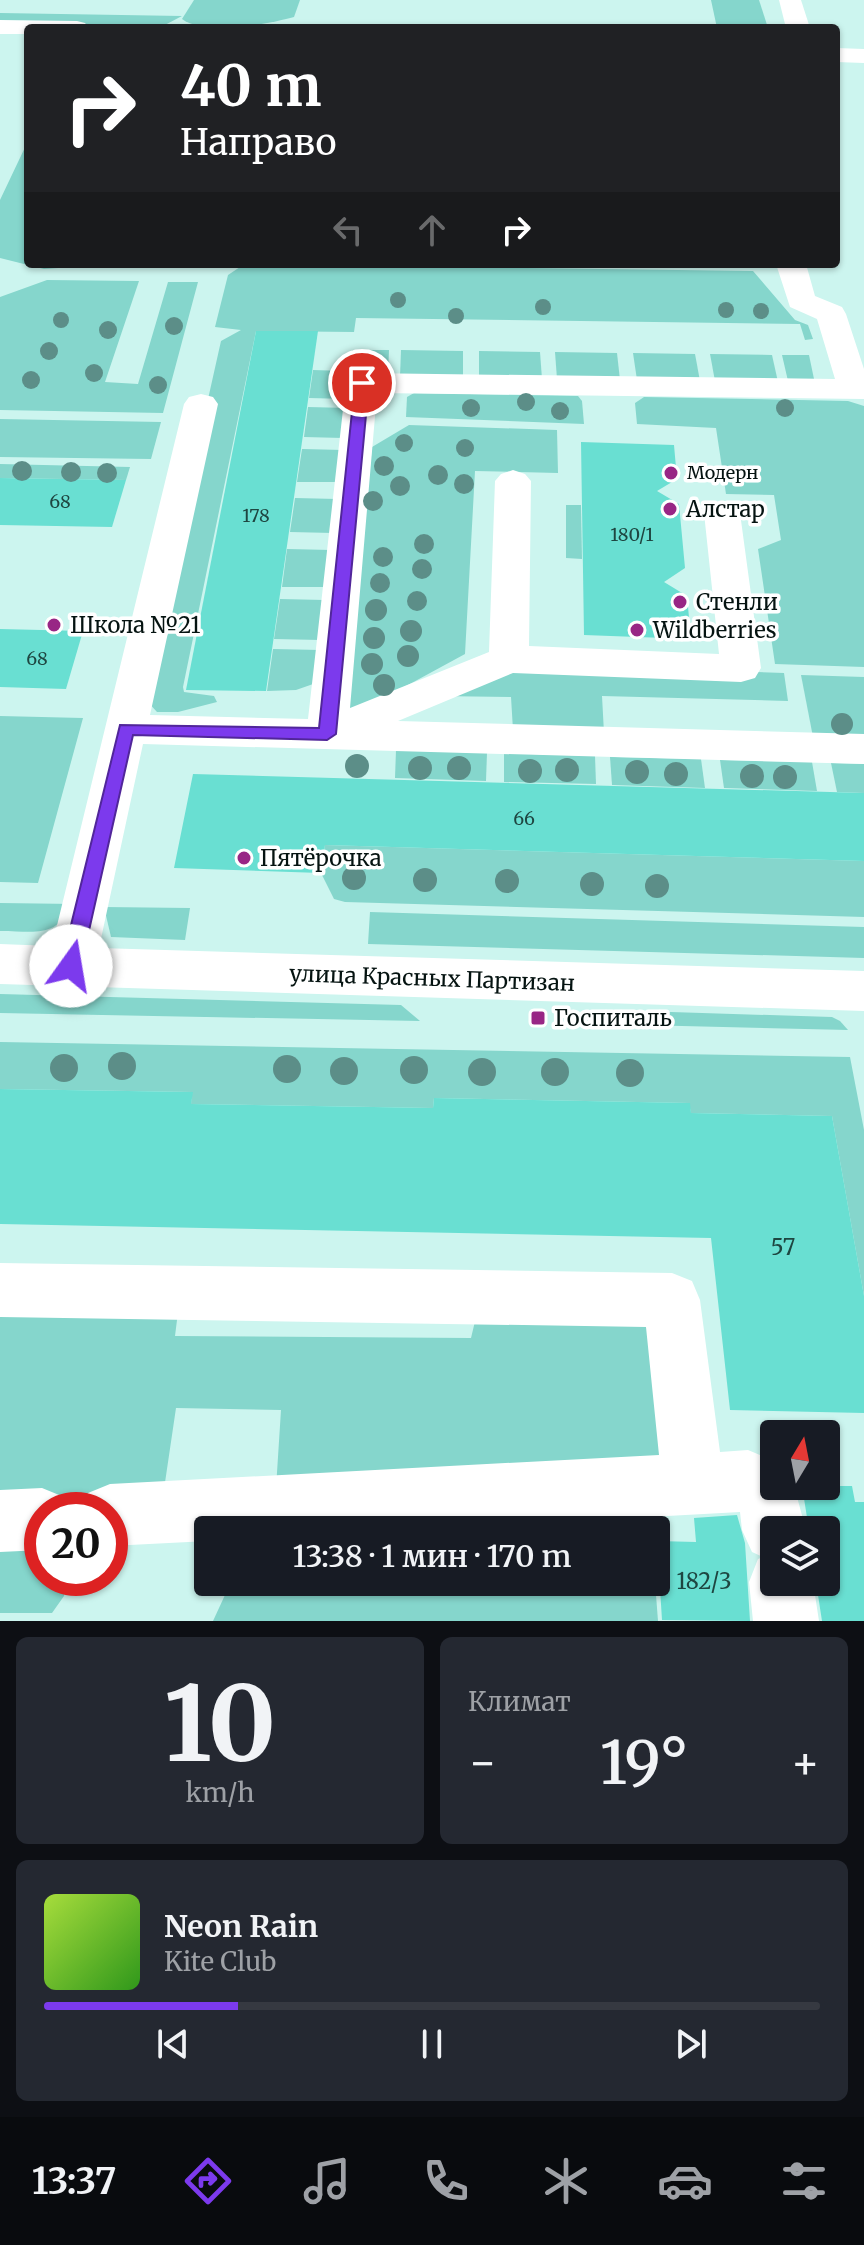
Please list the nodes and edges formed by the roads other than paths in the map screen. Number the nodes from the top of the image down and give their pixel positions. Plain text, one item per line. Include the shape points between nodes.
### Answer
1 (790, 0) edge
2 (797, 24) edge
3 (0, 27) edge
4 (24, 27) edge
5 (840, 55) edge
6 (864, 56) edge
7 (792, 268) edge
8 (859, 389) edge
9 (201, 404) dead end
10 (513, 481) dead end
11 (722, 513) dead end
12 (509, 659) junction
13 (126, 729) junction
14 (327, 734) junction
15 (864, 749) edge
16 (0, 964) edge
17 (71, 966) junction
18 (864, 991) edge
19 (0, 1290) edge
20 (693, 1482) junction
21 (128, 1514) edge
22 (772, 1516) edge
23 (24, 1520) edge
24 (0, 1521) edge
25 (783, 1596) edge
26 (786, 1621) edge

1 - 2 street
3 - 4 street
5 - 6 street
7 - 8 street via 801,301 831,314
8 - 14 street via 362,383
9 - 13 street
10 - 12 street
11 - 12 street via 741,668
12 - 14 street
13 - 14 street
13 - 17 street
14 - 15 street
16 - 17 street, улица Красных Партизан
17 - 18 street, улица Красных Партизан
19 - 20 street via 672,1300
20 - 21 street
20 - 22 street via 756,1484 765,1490
23 - 24 street
25 - 26 street

